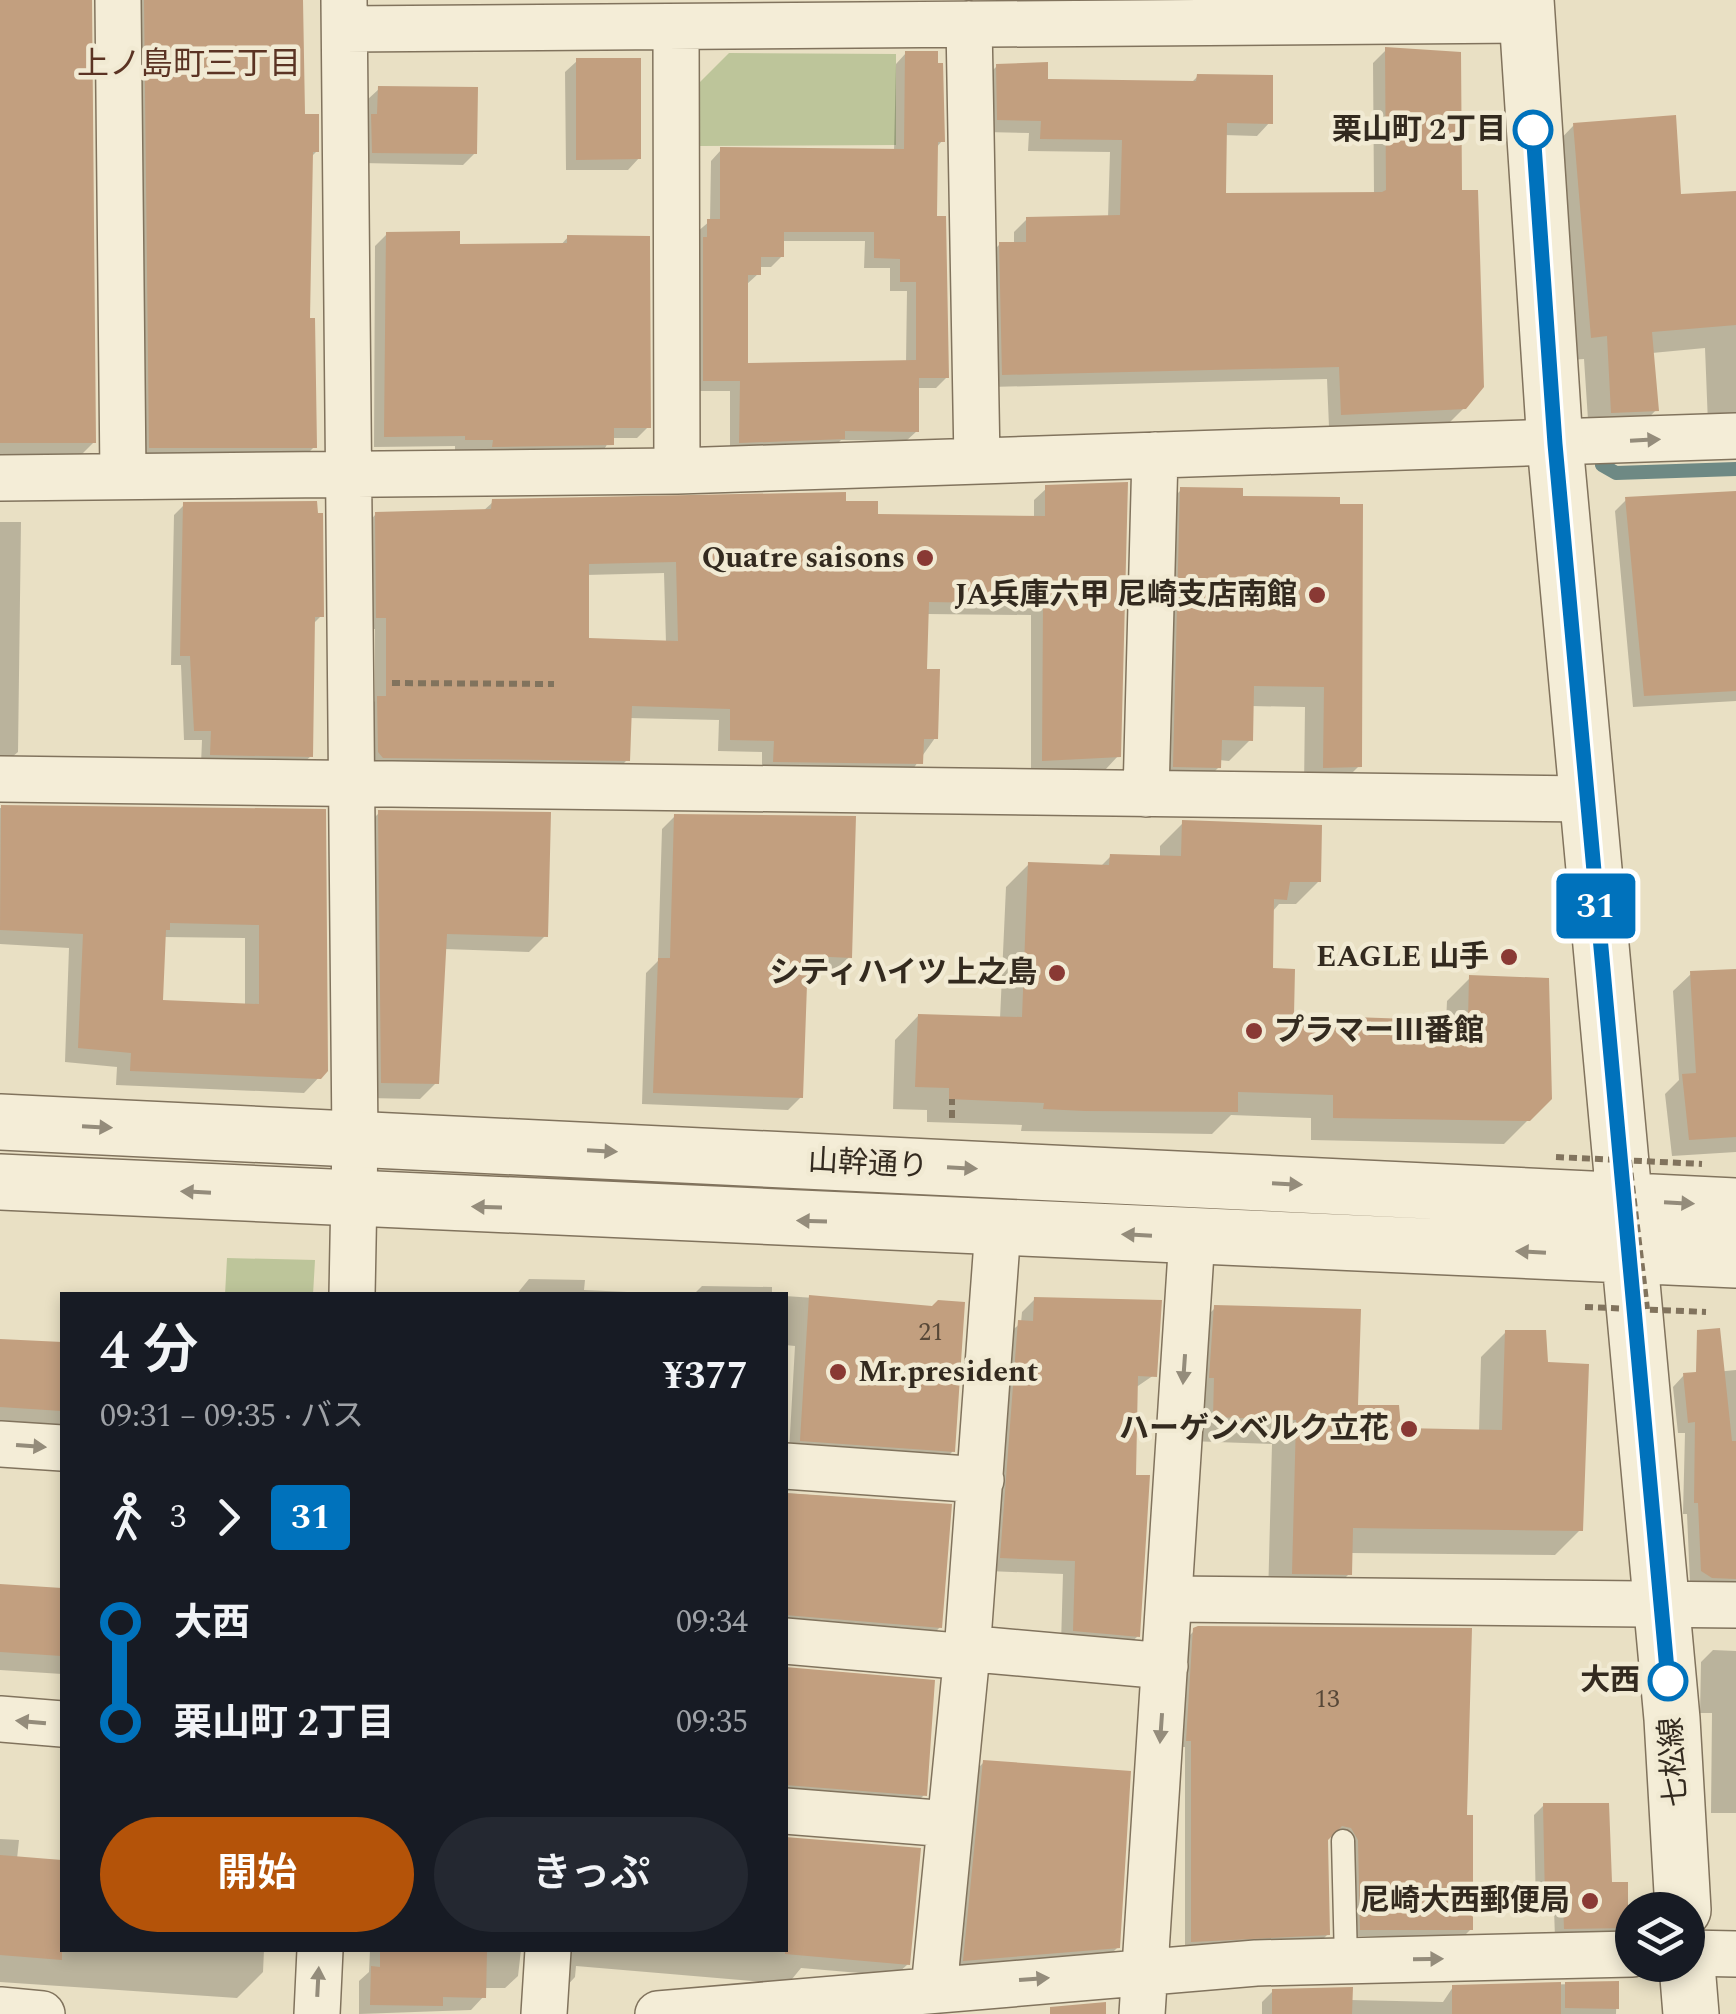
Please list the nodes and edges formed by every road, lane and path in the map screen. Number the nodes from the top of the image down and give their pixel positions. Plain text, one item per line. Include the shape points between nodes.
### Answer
1 (118, 0) edge
2 (1525, 10) edge
3 (345, 14) edge
4 (968, 24) junction
5 (676, 27) junction
6 (1736, 436) edge
7 (1555, 444) junction
8 (1155, 454) junction
9 (977, 461) junction
10 (676, 471) junction
11 (123, 476) junction
12 (350, 476) junction
13 (0, 478) edge
14 (351, 683) junction
15 (554, 684) dead end
16 (0, 779) edge
17 (352, 784) junction
18 (1146, 794) junction
19 (1587, 799) junction
20 (952, 1100) dead end
21 (0, 1122) edge
22 (952, 1124) dead end
23 (355, 1140) junction
24 (1556, 1157) dead end
25 (1702, 1164) dead end
26 (1626, 1180) junction
27 (0, 1182) edge
28 (355, 1200) junction
29 (1736, 1206) edge
30 (998, 1228) junction
31 (1192, 1237) junction
32 (1629, 1256) junction
33 (1736, 1260) edge
34 (352, 1292) edge
35 (1585, 1307) dead end
36 (1648, 1309) junction
37 (1706, 1312) dead end
38 (0, 1444) edge
39 (60, 1448) edge
40 (788, 1466) edge
41 (981, 1480) junction
42 (1169, 1600) junction
43 (1661, 1604) junction
44 (1736, 1604) edge
45 (788, 1641) edge
46 (967, 1652) junction
47 (1165, 1666) junction
48 (0, 1719) edge
49 (60, 1724) edge
50 (788, 1811) edge
51 (950, 1824) junction
52 (1343, 1841) dead end
53 (1683, 1892) edge
54 (320, 1952) edge
55 (548, 1952) edge
56 (1705, 1953) edge
57 (1615, 1954) edge
58 (1736, 1954) edge
59 (1346, 1961) junction
60 (1688, 1982) edge
61 (1144, 1993) edge
62 (960, 1995) edge
63 (0, 2010) edge
64 (42, 2014) edge
65 (317, 2014) edge
66 (544, 2014) edge
67 (658, 2014) edge
68 (1691, 2014) edge

1 - 11 street
2 - 4 street
2 - 7 street, 七松線
3 - 5 street
3 - 12 street
4 - 5 street
4 - 9 street
5 - 10 street
7 -> 6 street
7 - 8 street
7 - 19 street, 七松線
8 - 9 street
8 - 18 street
9 - 10 street
10 - 12 street
11 - 12 street
11 - 13 street
12 - 14 street
14 - 15 path
14 - 17 street
16 - 17 street
17 - 18 street
17 - 23 street
18 - 19 street
19 - 26 street, 七松線
20 - 22 path
21 -> 23 street, 山幹通り
23 -> 26 street, 山幹通り
23 - 28 street
24 - 26 path, bridge
25 - 26 path, bridge
26 -> 29 street, 山幹通り
26 - 32 street, 七松線
26 - 36 path, bridge
28 -> 27 street, 山幹通り
30 -> 28 street, 山幹通り
28 - 34 street
31 -> 30 street, 山幹通り
30 - 41 street
32 -> 31 street, 山幹通り
31 -> 42 street
32 - 33 street, 山幹通り
32 - 43 street, 七松線
35 - 36 path, bridge
36 - 37 path, bridge
38 -> 39 street
40 - 41 street
41 - 46 street
42 - 43 street
42 - 47 street
43 - 44 street
43 - 53 street, 七松線
45 - 46 street
46 - 47 street
46 - 51 street
47 -> 61 street
49 -> 48 street
50 - 51 street
51 - 62 street
52 - 59 lane
65 -> 54 street
55 - 66 street
56 - 58 street
59 -> 57 street
59 - 61 street
60 - 68 street
62 -> 61 street
62 - 67 street
63 - 64 street

